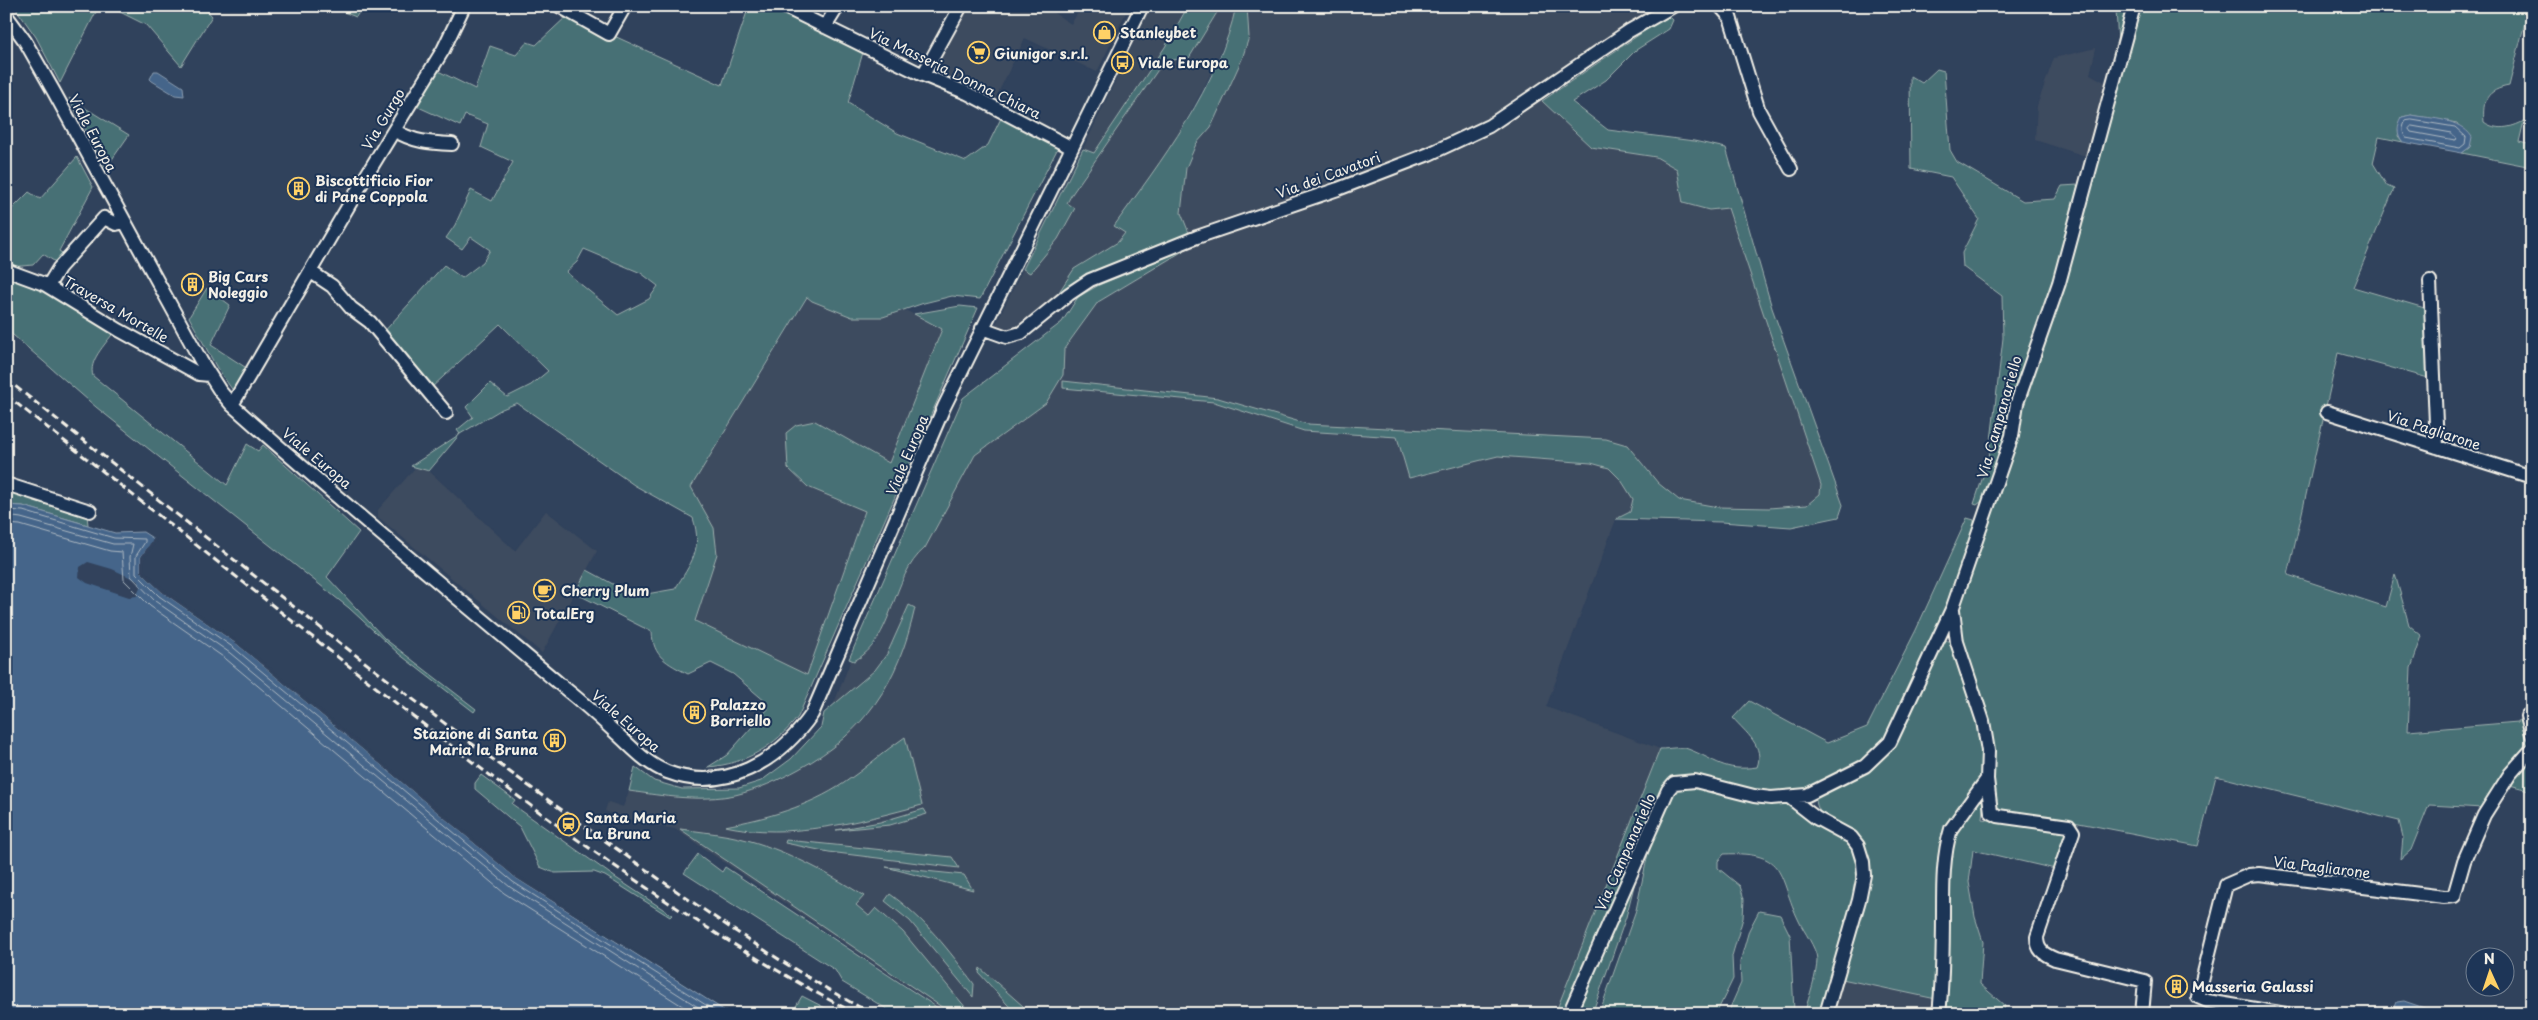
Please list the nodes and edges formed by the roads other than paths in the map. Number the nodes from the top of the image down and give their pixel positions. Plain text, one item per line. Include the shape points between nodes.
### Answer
1 (464, 6) edge
2 (560, 6) edge
3 (625, 6) edge
4 (783, 6) edge
5 (838, 6) edge
6 (961, 6) edge
7 (1142, 6) edge
8 (1673, 6) edge
9 (1720, 6) edge
10 (2134, 6) edge
11 (6, 15) edge
12 (824, 26) junction
13 (923, 75) junction
14 (394, 130) junction
15 (452, 144) dead end
16 (1072, 148) junction
17 (1792, 169) dead end
18 (125, 222) junction
19 (6, 270) edge
20 (311, 272) junction
21 (2430, 281) dead end
22 (48, 286) junction
23 (982, 328) junction
24 (210, 375) junction
25 (232, 405) junction
26 (2327, 412) dead end
27 (446, 413) dead end
28 (2437, 447) junction
29 (2532, 477) edge
30 (6, 484) edge
31 (90, 511) dead end
32 (1953, 607) junction
33 (2532, 712) edge
34 (2532, 734) edge
35 (2532, 749) edge
36 (1987, 779) junction
37 (1789, 798) junction
38 (1569, 1014) edge
39 (1826, 1014) edge
40 (1939, 1014) edge
41 (2142, 1014) edge
42 (2286, 1014) edge

1 - 14 street, Via Gurgo via 443,50
2 - 3 street via 609,34
4 - 12 street, Via Masseria Donna Chiara
5 - 12 street
6 - 13 street
7 - 16 street, Viale Europa
8 - 23 street, Via dei Cavatori via 1628,31 1489,126 1338,189 1197,237 1090,280 1020,333 1007,337
9 - 17 street via 1730,17 1759,111
10 - 32 street, Via Campanariello via 2059,283 2022,385 2012,436
11 - 18 street, Viale Europa via 25,41
12 - 13 street, Via Masseria Donna Chiara
13 - 16 street, Via Masseria Donna Chiara
14 - 15 street via 421,142
14 - 20 street, Via Gurgo
16 - 23 street, Viale Europa
18 - 22 street via 116,224 104,218 59,268
18 - 24 street, Viale Europa
19 - 22 street, Traversa Mortelle
20 - 25 street, Via Gurgo
20 - 27 street via 332,286 370,322
21 - 28 street
22 - 24 street, Traversa Mortelle via 168,357 199,374
23 - 25 street, Viale Europa via 944,407 812,714 779,752 753,769 718,778 697,778 668,772 650,763
24 - 25 street, Viale Europa
26 - 28 street, Via Pagliarone
28 - 29 street, Via Pagliarone
30 - 31 street
32 - 36 street via 1957,642 1983,721 1988,751
32 - 37 street, Via Campanariello via 1890,742 1865,766 1823,789
33 - 34 street via 2527,716
35 - 42 street, Via Pagliarone via 2510,774 2484,815 2464,861 2454,896 2259,874 2226,885 2198,997
36 - 40 street via 1951,829 1948,839
36 - 41 street via 1991,812 1998,816 2070,826 2073,832 2037,936 2037,946 2055,959 2145,982
37 - 38 street, Via Campanariello via 1754,796 1695,781 1674,783 1668,790
37 - 39 street via 1850,837 1858,846 1863,862 1859,900

